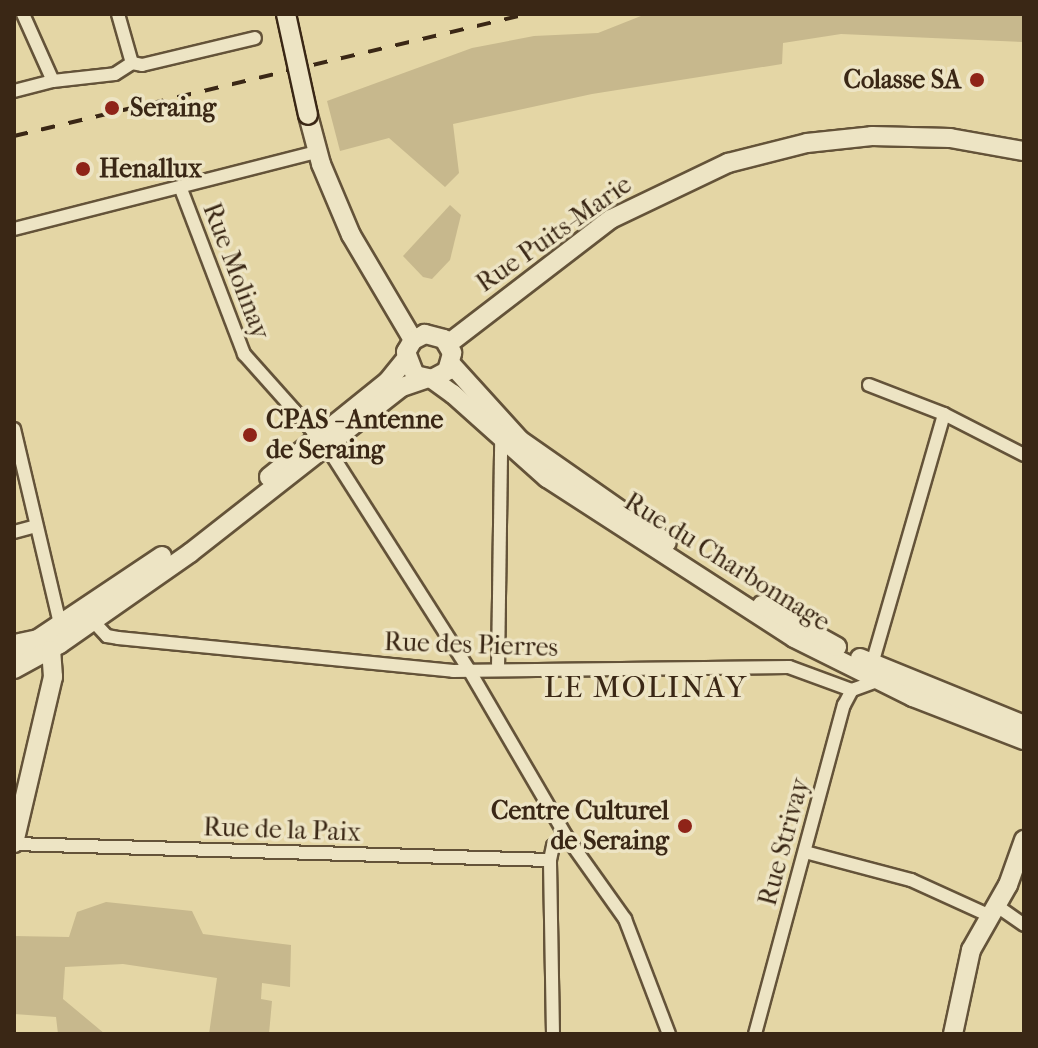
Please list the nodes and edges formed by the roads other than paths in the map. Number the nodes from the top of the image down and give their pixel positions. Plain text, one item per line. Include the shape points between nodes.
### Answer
1 (23, 14) edge
2 (118, 14) edge
3 (286, 14) edge
4 (255, 38) dead end
5 (132, 63) junction
6 (53, 81) junction
7 (14, 91) edge
8 (1024, 151) edge
9 (317, 152) junction
10 (181, 189) junction
11 (14, 229) edge
12 (413, 340) junction
13 (448, 344) junction
14 (406, 359) junction
15 (451, 364) junction
16 (429, 379) junction
17 (869, 385) dead end
18 (944, 414) junction
19 (14, 429) edge
20 (501, 441) junction
21 (322, 442) junction
22 (1024, 455) edge
23 (36, 526) junction
24 (14, 532) edge
25 (92, 620) junction
26 (53, 638) junction
27 (14, 641) edge
28 (14, 655) edge
29 (14, 669) edge
30 (498, 669) junction
31 (469, 670) junction
32 (875, 672) junction
33 (852, 690) junction
34 (1024, 725) edge
35 (1024, 740) edge
36 (566, 836) junction
37 (1024, 840) edge
38 (14, 843) edge
39 (805, 852) junction
40 (550, 860) junction
41 (993, 911) junction
42 (1024, 925) edge
43 (553, 1034) edge
44 (669, 1034) edge
45 (755, 1034) edge
46 (953, 1034) edge

1 - 6 street
2 - 5 street
3 - 9 main road, bridge
4 - 5 street
5 - 6 street via 115,74
6 - 7 street
8 - 13 main road, Rue Puits-Marie via 950,138 872,136 807,143 728,163 611,219
9 - 10 street
9 - 12 main road via 363,258
10 - 11 street
10 - 21 street, Rue Molinay via 248,361
12 - 13 main road via 431,333
12 - 14 main road
13 - 15 main road
14 - 16 main road, Rue du Charbonnage via 415,375
14 - 21 main road
15 - 16 main road
15 - 32 main road, Rue du Charbonnage via 507,429 550,464 731,586
16 - 20 main road, Rue du Charbonnage
16 - 21 main road via 402,387
17 - 18 street
18 - 22 street
18 - 32 street
19 - 23 street
20 - 30 street
20 - 32 main road, Rue du Charbonnage via 731,600
21 - 25 main road via 206,541
21 - 26 main road
21 - 31 street, Rue Molinay
23 - 24 street
23 - 26 street
25 - 26 main road
25 - 31 street, Rue des Pierres via 107,636 118,638
26 - 27 street
26 - 28 main road
26 - 29 main road
26 - 38 main road via 53,677
30 - 31 street, Rue des Pierres
30 - 33 street, Rue des Pierres via 635,673 797,668
31 - 36 street, Rue Molinay
32 - 33 street
32 - 34 main road, Rue du Charbonnage
32 - 35 main road, Rue du Charbonnage
33 - 39 street, Rue Strivay
36 - 40 street via 553,846
36 - 44 street, Rue Molinay via 625,919
37 - 41 main road
38 - 40 street, Rue de la Paix
39 - 41 street via 919,883
39 - 45 street, Rue Strivay
40 - 43 street
41 - 42 street
41 - 46 main road via 963,973

